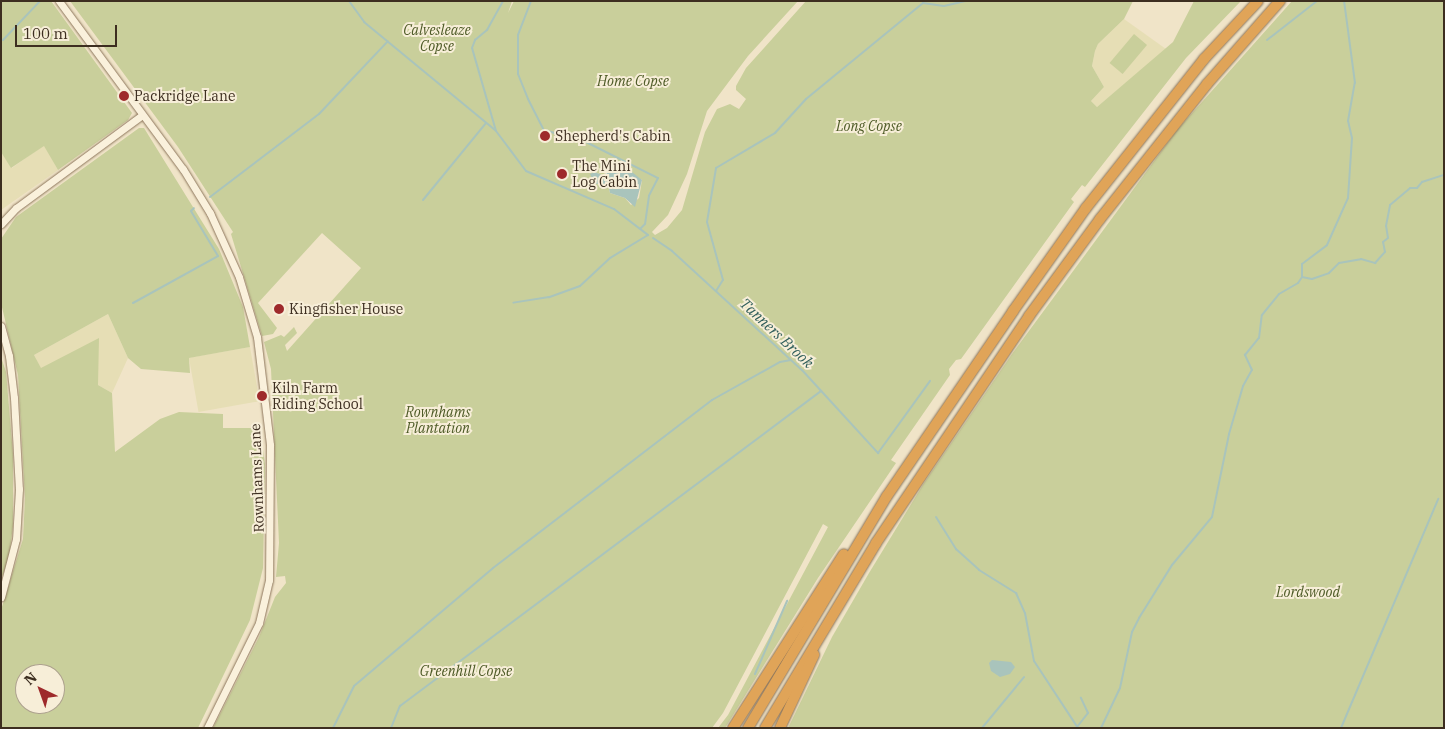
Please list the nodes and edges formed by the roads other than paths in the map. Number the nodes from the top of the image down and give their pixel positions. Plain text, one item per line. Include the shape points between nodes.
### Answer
1 (59, 1) edge
2 (1258, 1) edge
3 (1280, 1) edge
4 (142, 115) junction
5 (1, 224) edge
6 (1, 326) edge
7 (887, 496) junction
8 (1, 596) edge
9 (823, 628) junction
10 (207, 728) edge
11 (732, 728) edge
12 (748, 728) edge
13 (765, 728) edge
14 (780, 728) edge

1 - 4 street, Rownhams Lane
2 - 7 highway via 1204,59 1086,208
3 - 9 highway via 1207,84 1072,256 945,440
4 - 5 street via 16,208
4 - 10 street, Rownhams Lane via 197,192 233,260 253,322 267,402 271,548 266,598 253,636
6 - 8 street via 9,356 14,398 19,497 16,539
7 - 11 highway via 828,576
7 - 12 highway
9 - 13 highway
9 - 14 highway via 814,657

